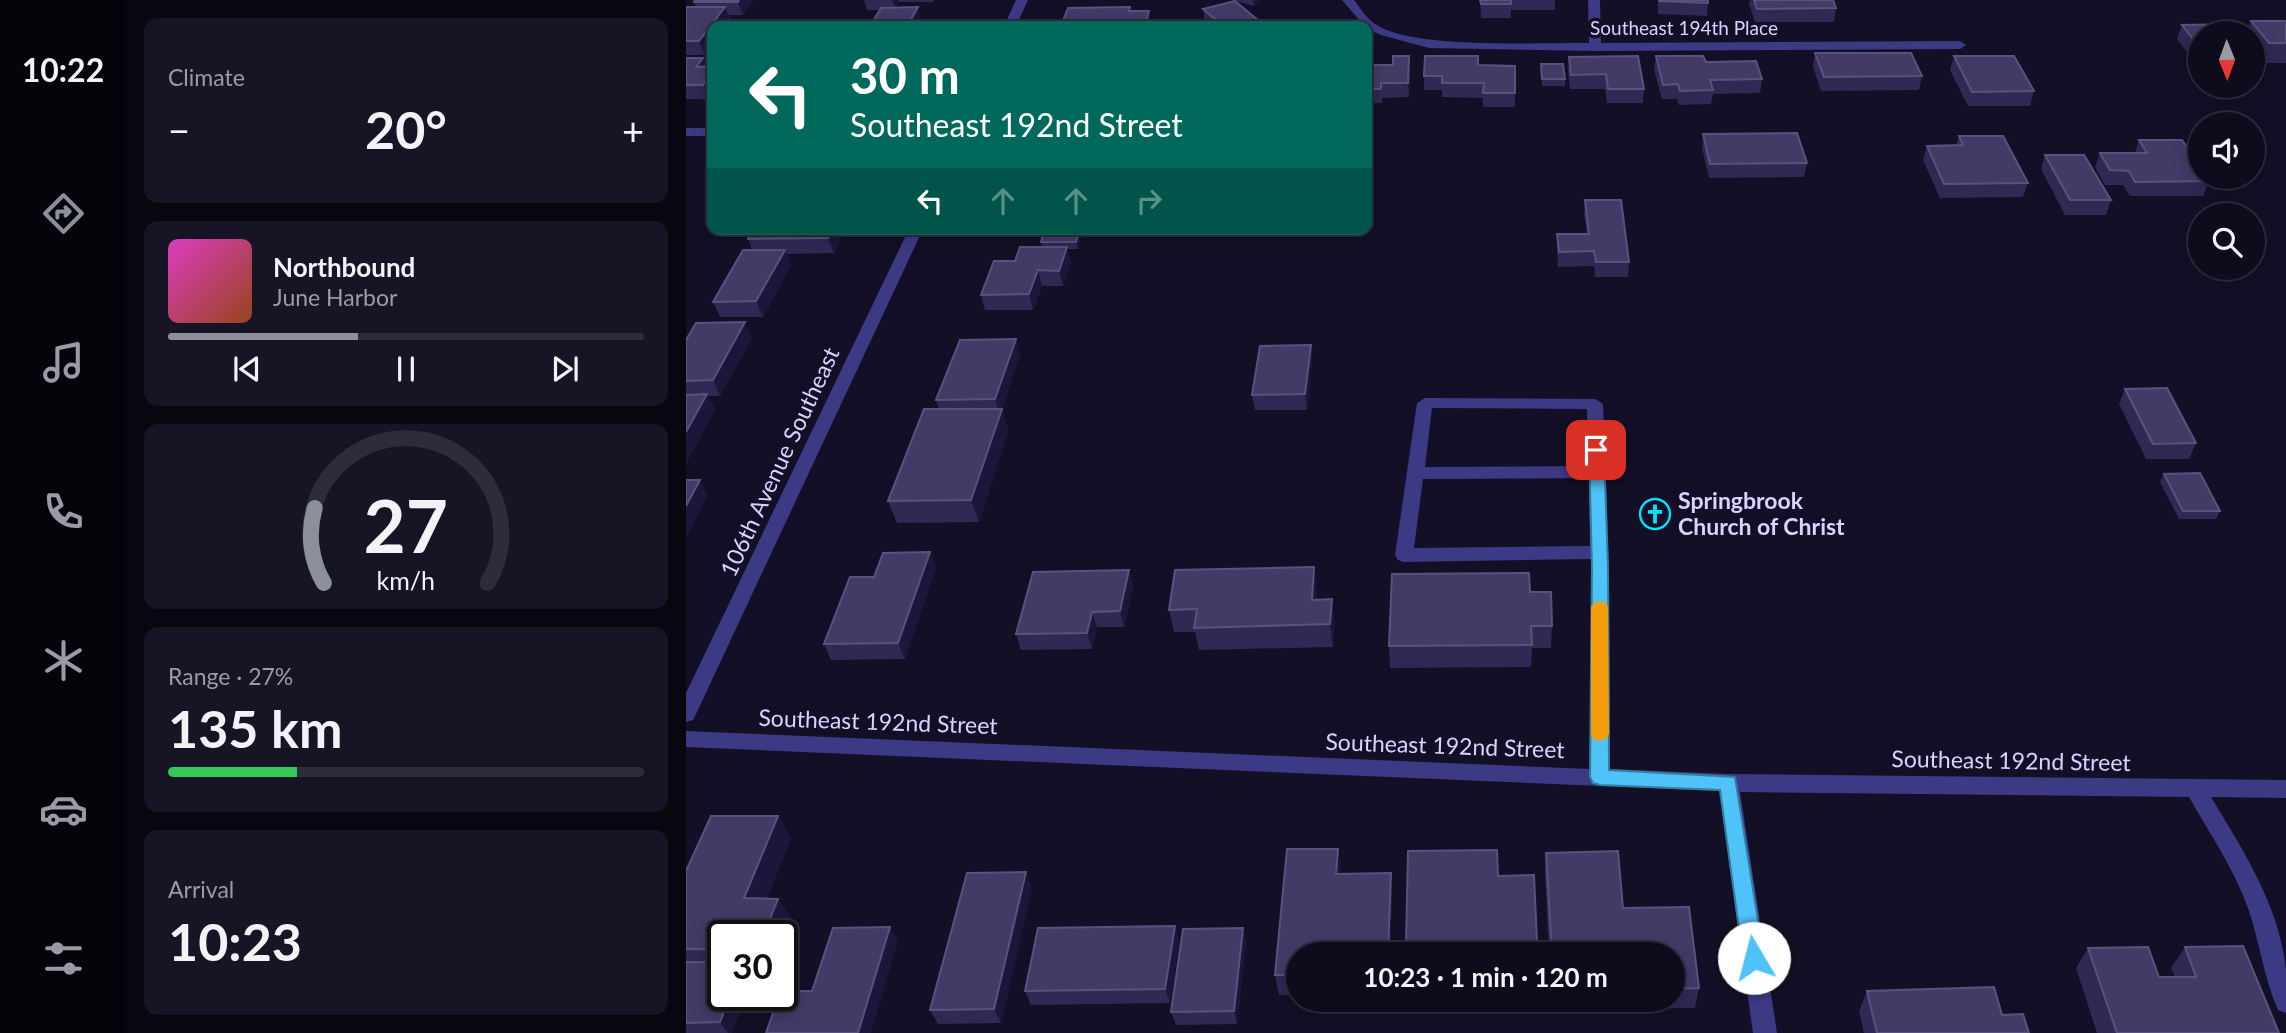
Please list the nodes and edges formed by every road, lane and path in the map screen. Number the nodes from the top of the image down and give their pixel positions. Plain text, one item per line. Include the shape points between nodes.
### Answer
1 (1022, 0) edge
2 (1348, 0) edge
3 (1594, 0) edge
4 (1012, 21) edge
5 (1366, 21) edge
6 (1372, 27) edge
7 (1960, 45) dead end
8 (1595, 47) junction
9 (686, 132) edge
10 (707, 132) edge
11 (913, 235) edge
12 (1597, 472) junction
13 (1415, 473) junction
14 (1599, 552) junction
15 (686, 714) edge
16 (686, 738) edge
17 (1600, 777) junction
18 (1728, 783) junction
19 (2195, 788) junction
20 (2286, 789) edge
21 (2286, 1002) edge
22 (1765, 1033) edge

1 - 4 street
2 - 5 street, Southeast 194th Place
3 - 8 street
6 - 8 street, Southeast 194th Place via 1429,44
7 - 8 street, Southeast 194th Place
9 - 10 street
11 - 15 street, 106th Avenue Southeast
12 - 13 street
12 - 13 street via 1595,404 1425,402
12 - 14 street
13 - 14 street via 1404,555
14 - 17 street
16 - 17 street, Southeast 192nd Street
17 - 18 street, Southeast 192nd Street
18 - 19 street, Southeast 192nd Street
18 - 22 street
19 - 20 street, Southeast 192nd Street
19 - 21 street via 2248,880

